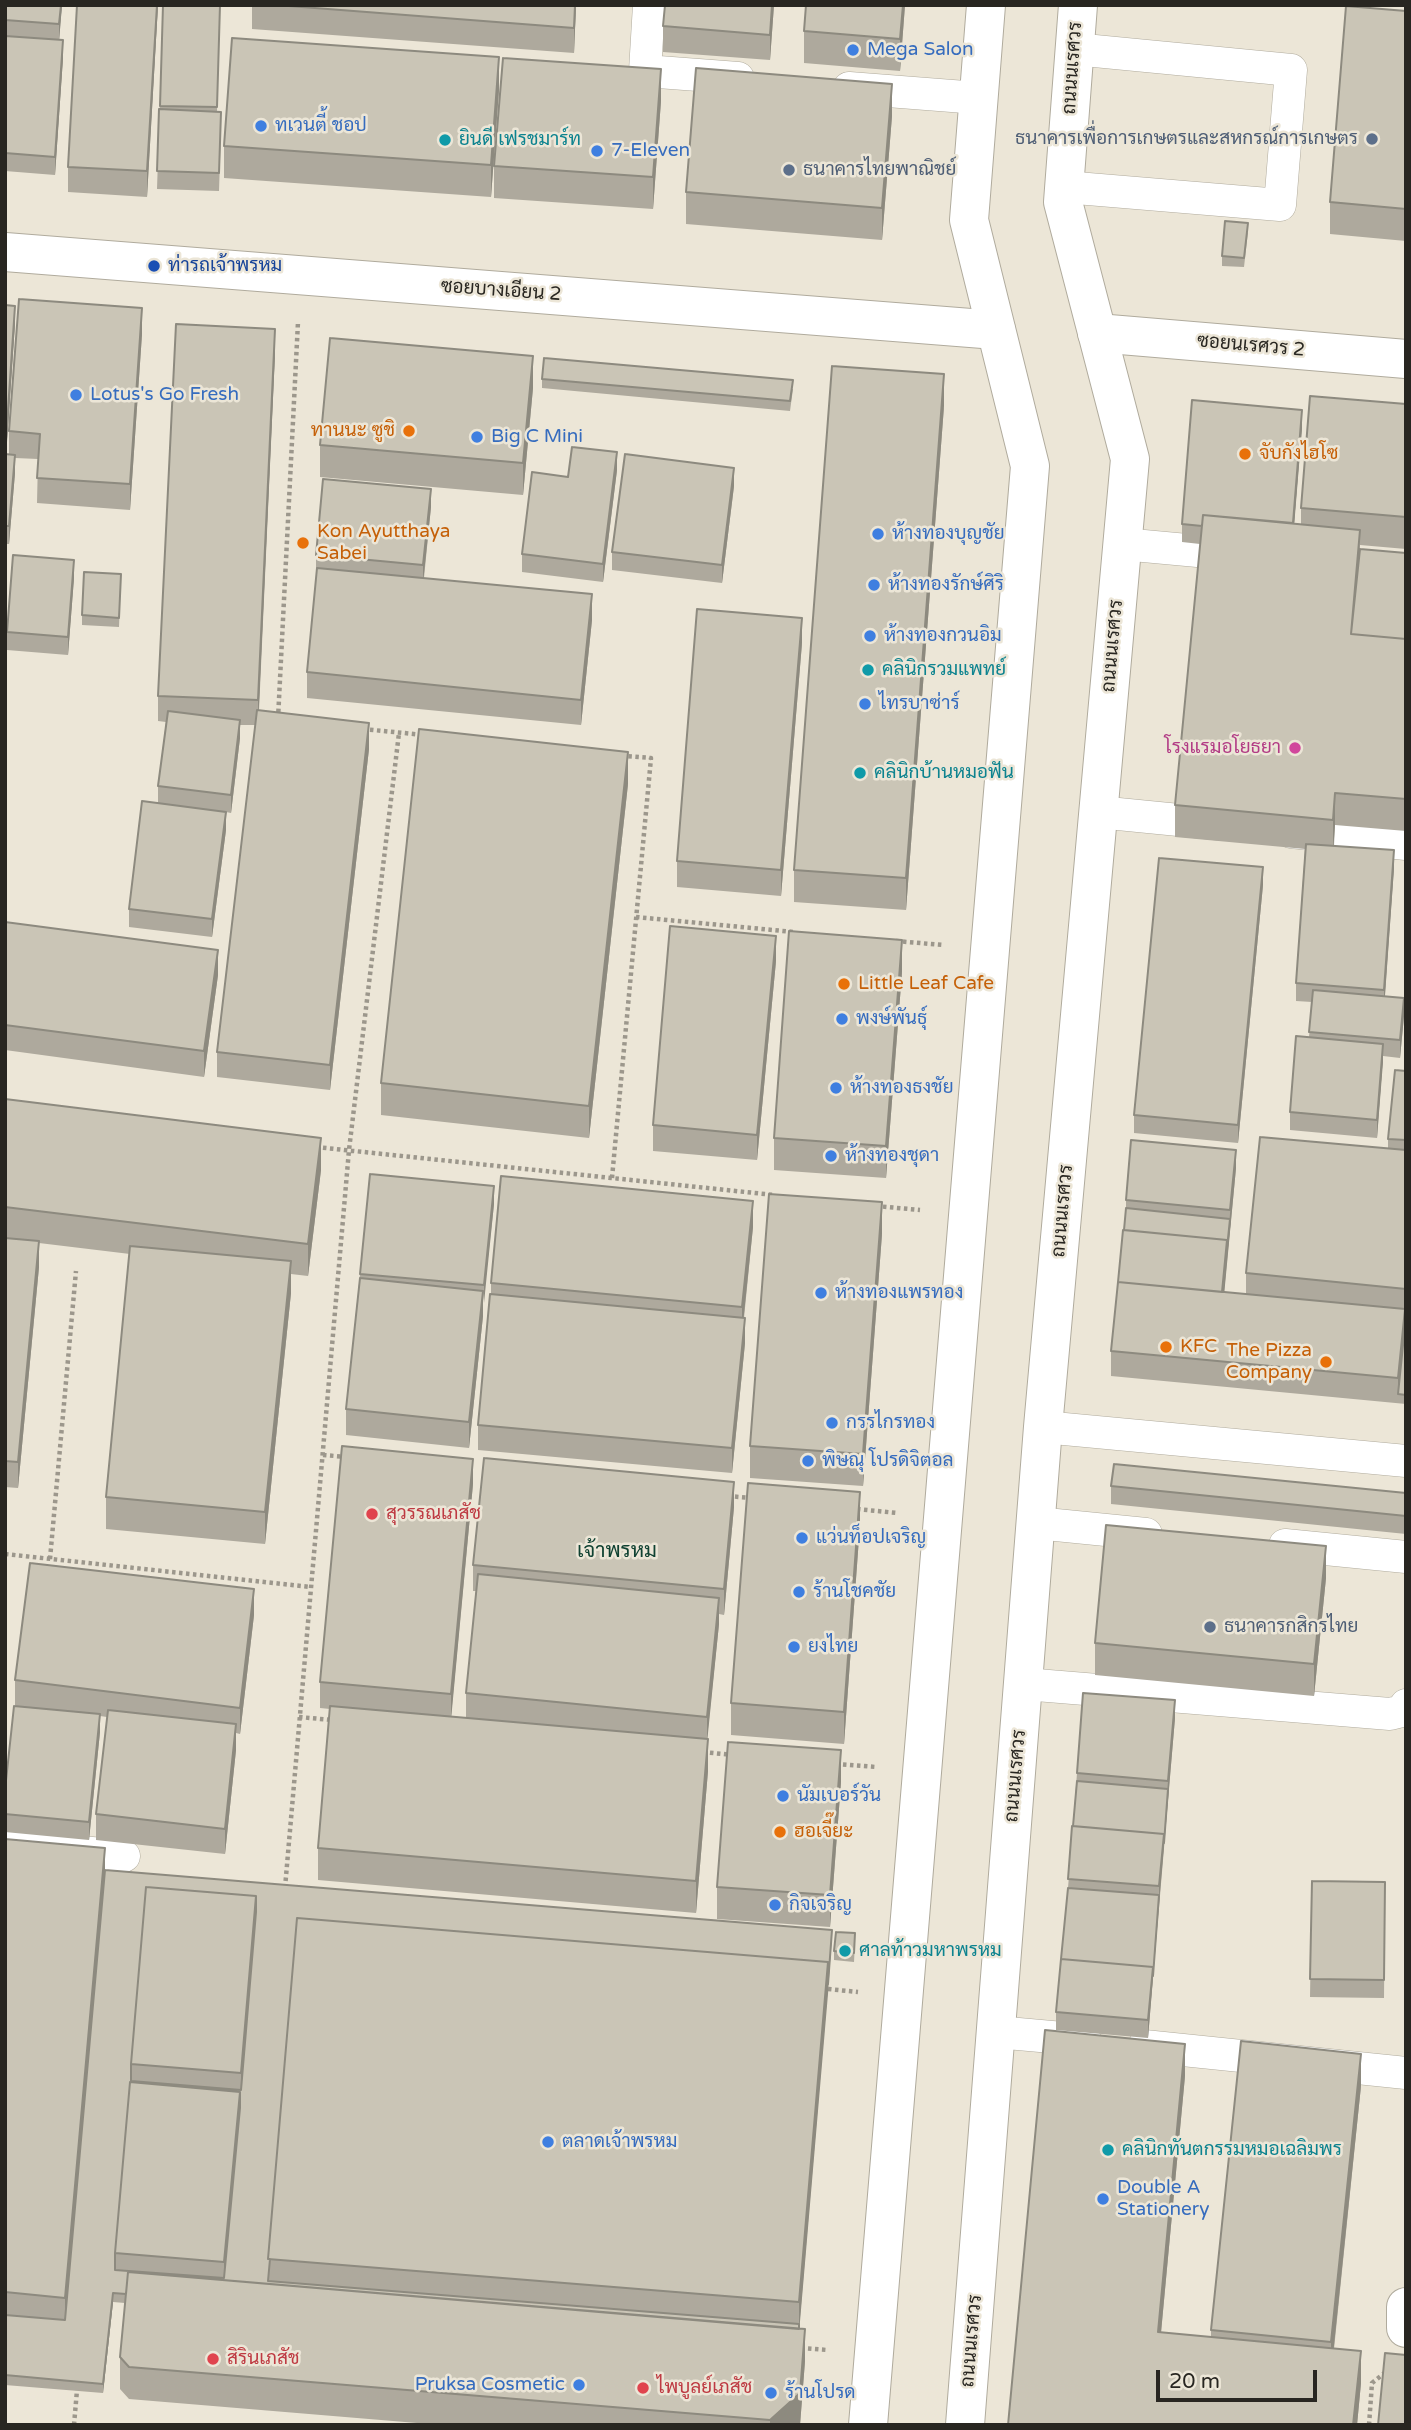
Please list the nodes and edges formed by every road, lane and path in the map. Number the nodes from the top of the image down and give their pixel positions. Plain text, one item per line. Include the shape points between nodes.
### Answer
1 (649, 5) edge
2 (986, 5) edge
3 (1078, 5) edge
4 (1074, 50) junction
5 (768, 81) edge
6 (823, 85) edge
7 (978, 98) junction
8 (1064, 187) junction
9 (5, 252) edge
10 (996, 330) junction
11 (1097, 333) junction
12 (1406, 359) edge
13 (296, 361) dead end
14 (1122, 544) junction
15 (1271, 558) edge
16 (292, 720) edge
17 (359, 728) edge
18 (399, 733) junction
19 (425, 735) edge
20 (611, 754) edge
21 (1098, 812) junction
22 (1406, 844) edge
23 (636, 917) junction
24 (799, 932) edge
25 (894, 941) edge
26 (990, 950) junction
27 (308, 1146) edge
28 (349, 1150) junction
29 (612, 1178) junction
30 (776, 1195) edge
31 (872, 1205) edge
32 (968, 1215) junction
33 (76, 1271) dead end
34 (1044, 1427) junction
35 (323, 1455) junction
36 (351, 1458) edge
37 (1406, 1461) edge
38 (723, 1496) edge
39 (764, 1500) edge
40 (846, 1508) edge
41 (943, 1518) junction
42 (1036, 1522) junction
43 (1178, 1536) edge
44 (1261, 1543) edge
45 (5, 1555) edge
46 (1406, 1557) edge
47 (50, 1559) junction
48 (311, 1587) junction
49 (1024, 1684) junction
50 (1406, 1705) edge
51 (299, 1717) junction
52 (341, 1721) edge
53 (701, 1752) edge
54 (742, 1756) edge
55 (825, 1763) edge
56 (922, 1771) junction
57 (5, 1845) edge
58 (124, 1856) edge
59 (284, 1894) edge
60 (996, 2032) junction
61 (1406, 2073) edge
62 (1406, 2307) edge
63 (1406, 2328) edge
64 (1389, 2368) edge
65 (77, 2390) edge
66 (74, 2425) edge
67 (868, 2425) edge
68 (965, 2425) edge
69 (1369, 2425) edge

1 - 5 lane via 645,71
2 - 7 street
3 - 4 street, ถนนนเรศวร
4 - 8 street, ถนนนเรศวร
4 - 8 lane via 1291,70 1280,205
6 - 7 lane
7 - 10 street via 969,220
8 - 11 street, ถนนนเรศวร via 1063,202
9 - 10 street, ซอยบางเอียน 2
10 - 26 street via 1030,466
11 - 12 street, ซอยนเรศวร 2
11 - 14 street, ถนนนเรศวร via 1130,459
13 - 16 path via 278,719
14 - 15 lane
14 - 21 street, ถนนนเรศวร
17 - 18 path
18 - 19 path
18 - 28 path
20 - 23 path via 650,758
21 - 22 lane
21 - 34 street, ถนนนเรศวร
23 - 24 path
23 - 29 path
25 - 26 path
26 - 32 street
27 - 28 path
28 - 29 path
28 - 35 path
29 - 30 path
31 - 32 path
32 - 41 street
33 - 47 path
34 - 37 lane
34 - 42 street, ถนนนเรศวร
35 - 36 path
35 - 48 path
38 - 39 path
40 - 41 path
41 - 56 street
42 - 43 lane
42 - 49 street, ถนนนเรศวร
44 - 46 lane
45 - 47 path
47 - 48 path
48 - 51 path
49 - 50 lane via 1390,1714
49 - 60 street, ถนนนเรศวร
51 - 52 path
51 - 59 path
53 - 54 path
55 - 56 path
56 - 67 street
57 - 58 lane
60 - 61 lane
60 - 68 street, ถนนนเรศวร
62 - 63 street
64 - 69 path via 1373,2383
65 - 66 path

